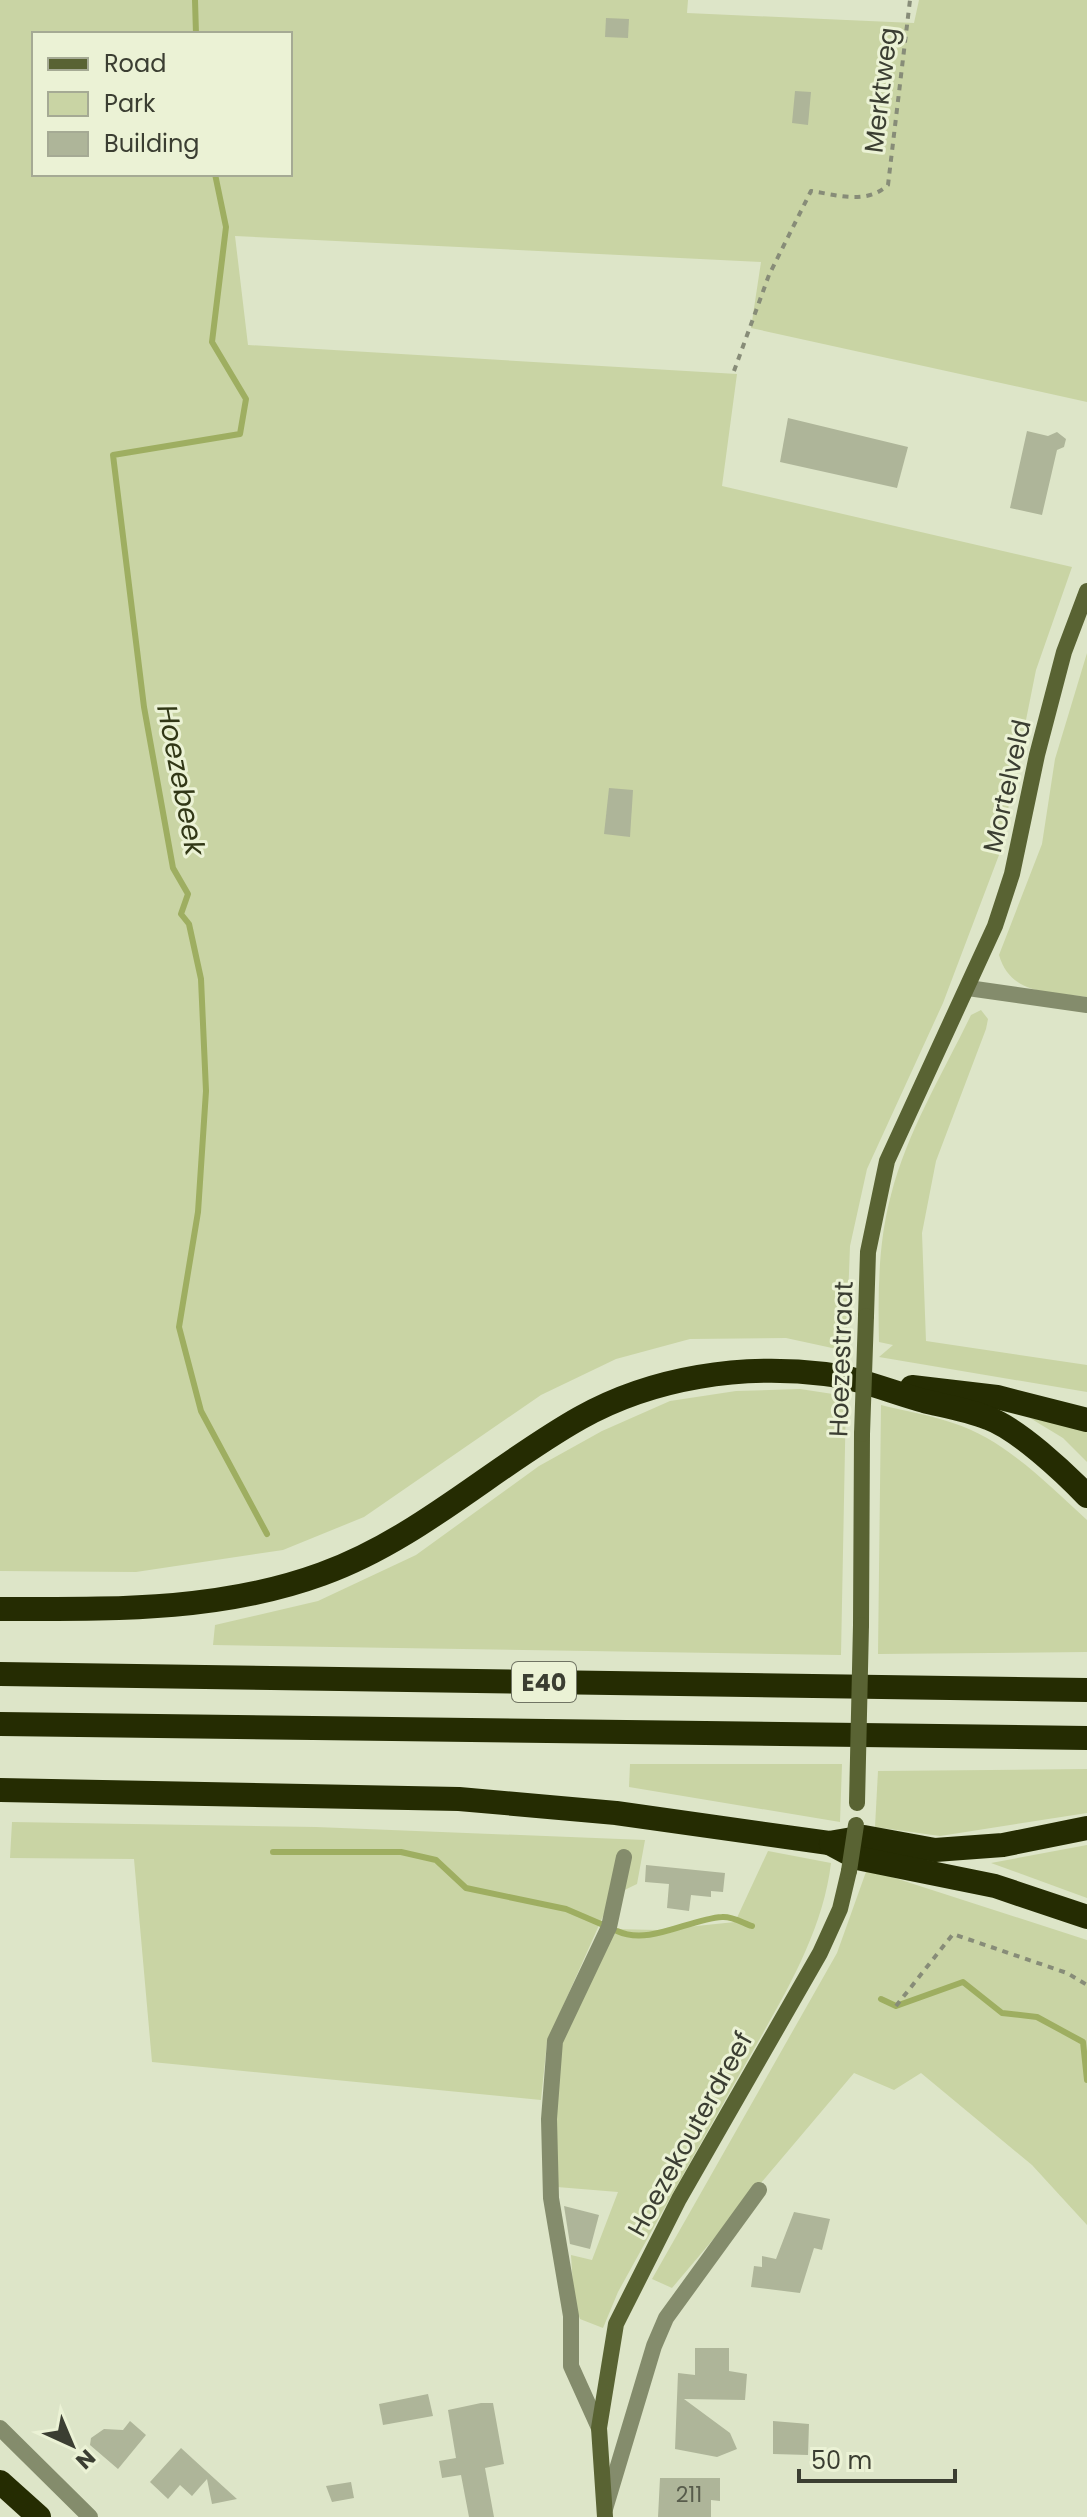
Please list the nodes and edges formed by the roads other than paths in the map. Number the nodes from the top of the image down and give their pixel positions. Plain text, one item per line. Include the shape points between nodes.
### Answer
1 (1087, 591) edge
2 (968, 988) junction
3 (1087, 1005) edge
4 (894, 1389) junction
5 (1087, 1420) edge
6 (1087, 1496) edge
7 (0, 1609) edge
8 (0, 1674) edge
9 (1087, 1690) edge
10 (0, 1724) edge
11 (1087, 1738) edge
12 (0, 1790) edge
13 (1087, 1828) edge
14 (829, 1843) junction
15 (624, 1857) dead end
16 (849, 1871) joint
17 (1087, 1917) edge
18 (759, 2190) dead end
19 (0, 2428) edge
20 (599, 2428) junction
21 (0, 2482) edge
22 (605, 2514) edge
23 (39, 2517) edge
24 (90, 2517) edge

1 - 2 street, Mortelveld via 1040,740 1012,874
2 - 3 street
2 - 16 street, Hoezestraat, bridge via 887,1161 868,1252 857,1803
4 - 5 highway via 922,1385 997,1397
4 - 6 highway via 990,1418 1060,1468
4 - 7 highway via 825,1374 747,1371 639,1389 524,1451 408,1531 324,1574 248,1596 152,1608
8 - 9 highway, E40
10 - 11 highway, E40
12 - 14 highway via 459,1799 616,1813
13 - 14 highway via 1003,1845 935,1850 864,1837
14 - 17 highway via 857,1858 995,1886
15 - 20 street, Hoezekouterdreef via 609,1927 555,2041 549,2119 551,2198 571,2316 571,2366
16 - 20 street, Hoezekouterdreef via 840,1909 820,1953 679,2199 616,2324
18 - 22 street, Hoezekouterdreef via 666,2318
19 - 24 street
20 - 22 street, Hoezekouterdreef
21 - 23 highway

